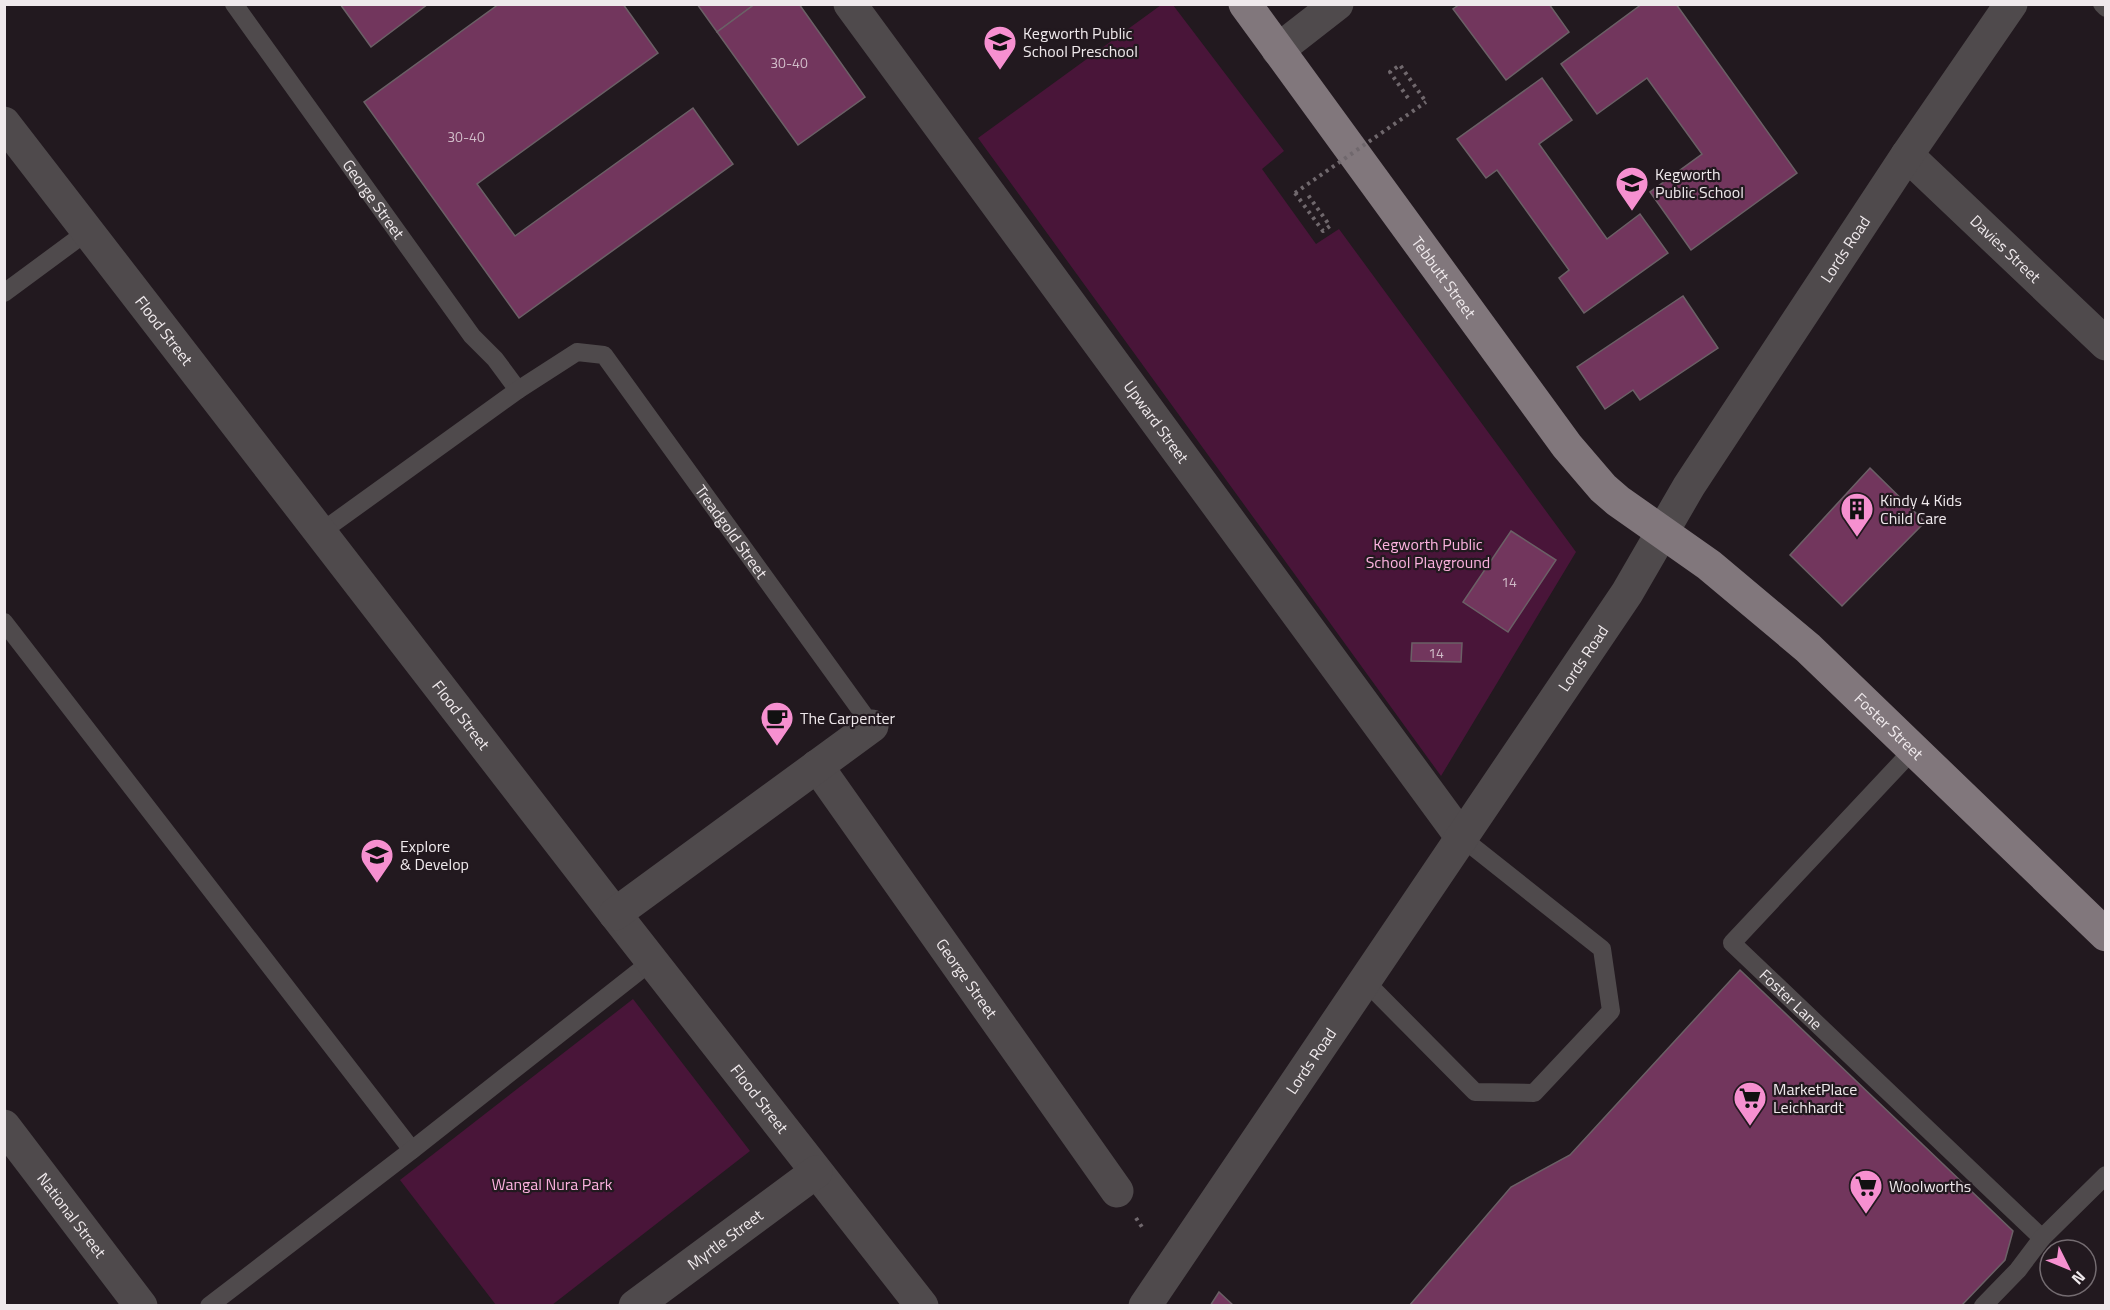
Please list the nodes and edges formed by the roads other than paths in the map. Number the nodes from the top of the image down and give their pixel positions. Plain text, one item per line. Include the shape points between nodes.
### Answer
1 (234, 4) edge
2 (850, 4) edge
3 (1245, 4) edge
4 (1338, 4) edge
5 (2011, 4) edge
6 (2102, 4) edge
7 (2106, 8) edge
8 (1278, 50) junction
9 (4, 123) edge
10 (1907, 155) junction
11 (88, 231) junction
12 (4, 293) edge
13 (2106, 344) edge
14 (518, 390) junction
15 (321, 532) junction
16 (1661, 532) junction
17 (4, 622) edge
18 (872, 726) joint
19 (1913, 750) junction
20 (817, 765) junction
21 (1462, 838) junction
22 (615, 914) junction
23 (2106, 935) edge
24 (652, 961) junction
25 (1366, 982) junction
26 (4, 1125) edge
27 (412, 1150) junction
28 (816, 1172) junction
29 (2106, 1175) edge
30 (1117, 1191) dead end
31 (2042, 1238) joint
32 (2038, 1243) edge
33 (141, 1305) edge
34 (209, 1305) edge
35 (635, 1305) edge
36 (922, 1305) edge
37 (1145, 1305) edge
38 (1983, 1305) edge

1 - 14 lane, George Street via 472,336 495,358
2 - 21 street, Upward Street
3 - 8 main road, Tebbutt Street
4 - 8 street
5 - 10 street, Lords Road
6 - 7 lane
8 - 16 main road, Tebbutt Street via 1567,446 1603,488
9 - 11 street, Flood Street
10 - 13 street, Davies Street
10 - 16 street, Lords Road
11 - 12 lane
11 - 15 street, Flood Street
14 - 15 lane, Treadgold Street
14 - 18 lane, Treadgold Street via 577,352 604,355
15 - 22 street, Flood Street
16 - 19 main road, Foster Street via 1764,610
16 - 21 street, Lords Road via 1627,592
17 - 27 lane
18 - 20 street, Treadgold Street
19 - 23 main road, Foster Street
19 - 31 lane, Foster Lane via 1732,943
20 - 22 street, Treadgold Street
20 - 30 street, George Street
21 - 25 street, Lords Road
21 - 25 lane via 1602,949 1611,1011 1534,1093 1475,1092
22 - 24 street, Flood Street
24 - 27 lane
24 - 28 street, Flood Street
25 - 37 street, Lords Road
26 - 33 street, National Street
27 - 34 lane
28 - 35 street, Myrtle Street
28 - 36 street, Flood Street
29 - 31 lane
32 - 38 lane

